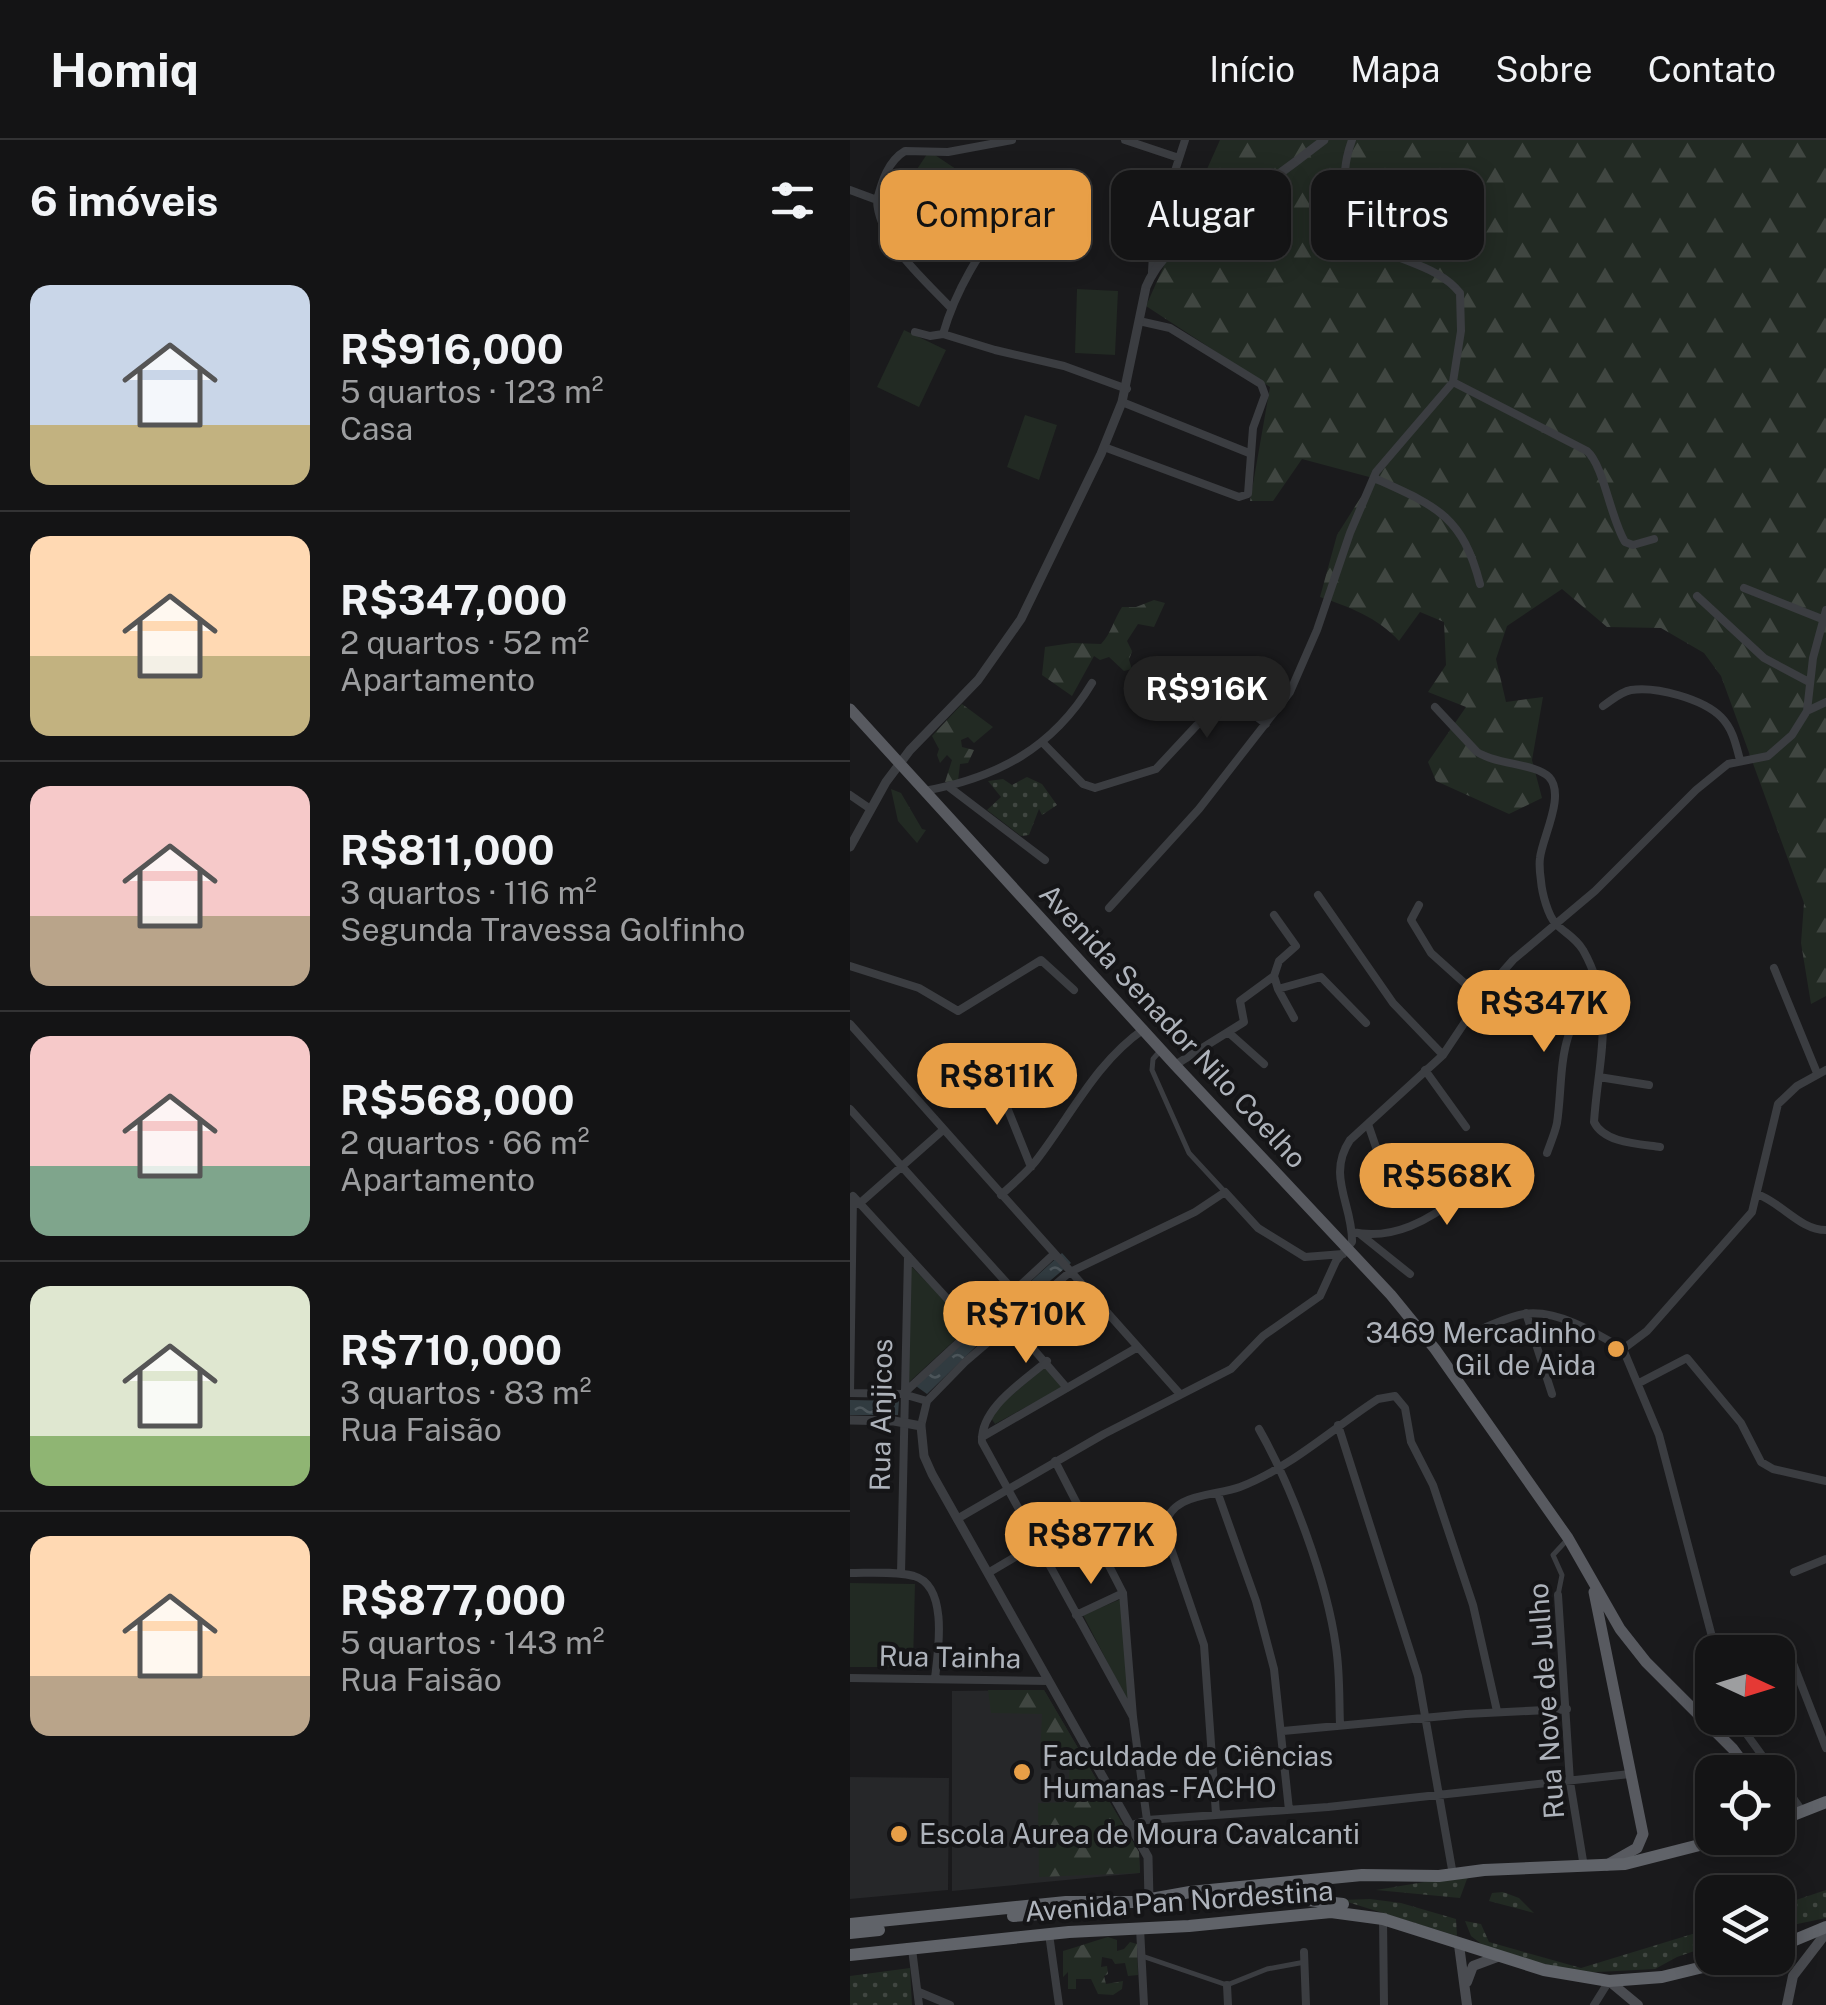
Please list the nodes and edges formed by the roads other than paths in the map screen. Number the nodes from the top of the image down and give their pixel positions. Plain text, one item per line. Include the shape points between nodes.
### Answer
1 (1012, 140) edge
2 (1125, 140) edge
3 (1185, 140) edge
4 (1324, 140) edge
5 (1352, 140) edge
6 (1179, 158) junction
7 (850, 190) edge
8 (878, 200) junction
9 (976, 260) edge
10 (1152, 272) junction
11 (950, 308) junction
12 (1139, 321) junction
13 (915, 332) dead end
14 (943, 334) junction
15 (1453, 382) junction
16 (1126, 389) junction
17 (1122, 402) junction
18 (1104, 447) junction
19 (1249, 453) junction
20 (1374, 478) junction
21 (1654, 539) dead end
22 (1480, 584) dead end
23 (1744, 588) dead end
24 (1697, 596) dead end
25 (1824, 614) edge
26 (1809, 682) junction
27 (1092, 683) dead end
28 (1826, 702) edge
29 (1603, 706) dead end
30 (1436, 707) dead end
31 (850, 709) edge
32 (1806, 711) junction
33 (1266, 724) junction
34 (1043, 743) junction
35 (1740, 760) junction
36 (900, 764) junction
37 (949, 787) junction
38 (924, 791) junction
39 (850, 795) edge
40 (869, 808) junction
41 (850, 844) edge
42 (1045, 860) dead end
43 (1318, 894) dead end
44 (1419, 906) dead end
45 (1109, 908) dead end
46 (1274, 914) dead end
47 (1554, 923) junction
48 (850, 966) edge
49 (1774, 968) dead end
50 (1274, 976) junction
51 (1278, 989) junction
52 (1074, 990) dead end
53 (1601, 994) junction
54 (1480, 998) junction
55 (1294, 1018) dead end
56 (1366, 1023) dead end
57 (850, 1024) edge
58 (1144, 1029) junction
59 (1228, 1032) junction
60 (1162, 1050) junction
61 (1443, 1055) junction
62 (1264, 1064) dead end
63 (1174, 1065) junction
64 (1425, 1070) junction
65 (1822, 1072) edge
66 (994, 1075) dead end
67 (1599, 1077) junction
68 (1649, 1085) dead end
69 (850, 1109) edge
70 (1368, 1124) junction
71 (1466, 1128) dead end
72 (943, 1130) junction
73 (1660, 1147) dead end
74 (1412, 1154) dead end
75 (1547, 1154) dead end
76 (1032, 1166) junction
77 (902, 1168) junction
78 (1225, 1192) junction
79 (1462, 1194) dead end
80 (1758, 1194) junction
81 (1001, 1195) junction
82 (854, 1198) edge
83 (1826, 1230) edge
84 (1356, 1233) junction
85 (1345, 1251) junction
86 (1055, 1255) junction
87 (908, 1256) junction
88 (1069, 1271) junction
89 (1410, 1274) dead end
90 (1014, 1291) junction
91 (1526, 1313) junction
92 (1010, 1323) junction
93 (1486, 1327) dead end
94 (974, 1328) junction
95 (1138, 1346) junction
96 (1622, 1349) junction
97 (1046, 1361) junction
98 (1640, 1383) junction
99 (1067, 1388) junction
100 (850, 1393) edge
101 (1179, 1393) junction
102 (903, 1394) junction
103 (1552, 1394) dead end
104 (928, 1400) junction
105 (850, 1421) edge
106 (904, 1422) junction
107 (1338, 1425) junction
108 (922, 1426) junction
109 (1260, 1429) dead end
110 (981, 1438) junction
111 (1055, 1461) junction
112 (1281, 1467) junction
113 (1826, 1480) edge
114 (1006, 1489) junction
115 (1218, 1494) junction
116 (957, 1519) junction
117 (1164, 1528) junction
118 (1095, 1533) junction
119 (1568, 1538) junction
120 (1037, 1544) junction
121 (1826, 1559) edge
122 (988, 1572) junction
123 (1794, 1572) dead end
124 (850, 1573) edge
125 (901, 1574) junction
126 (1590, 1578) junction
127 (1123, 1592) junction
128 (1558, 1594) joint
129 (1076, 1615) junction
130 (1712, 1635) edge
131 (1795, 1668) edge
132 (850, 1678) edge
133 (935, 1678) junction
134 (1048, 1681) junction
135 (1567, 1709) junction
136 (1497, 1712) junction
137 (1134, 1717) junction
138 (1425, 1718) junction
139 (1340, 1724) junction
140 (1283, 1730) junction
141 (1826, 1748) edge
142 (1737, 1755) edge
143 (1630, 1774) junction
144 (1570, 1782) junction
145 (1440, 1796) junction
146 (1826, 1802) edge
147 (1290, 1810) junction
148 (1795, 1812) edge
149 (1216, 1814) junction
150 (1147, 1820) junction
151 (1129, 1826) junction
152 (1695, 1847) edge
153 (1608, 1866) junction
154 (1584, 1868) junction
155 (1453, 1875) junction
156 (1290, 1898) dead end
157 (1149, 1900) junction
158 (1134, 1902) junction
159 (1383, 1919) junction
160 (850, 1924) edge
161 (1140, 1928) junction
162 (1826, 1930) edge
163 (850, 1933) edge
164 (1050, 1934) junction
165 (1795, 1941) edge
166 (1458, 1945) junction
167 (912, 1949) junction
168 (850, 1956) edge
169 (1142, 1956) junction
170 (1498, 1956) junction
171 (1305, 1957) joint
172 (1695, 1968) edge
173 (1609, 1981) junction
174 (1227, 1985) junction
175 (1466, 1988) junction
176 (919, 1992) junction
177 (919, 2005) edge
178 (950, 2005) edge
179 (1059, 2005) edge
180 (1144, 2005) edge
181 (1228, 2005) edge
182 (1306, 2005) edge
183 (1384, 2005) edge
184 (1467, 2005) edge
185 (1594, 2005) edge
186 (1638, 2005) edge
187 (1787, 2005) edge

1 - 8 street via 948,152 905,150 882,180
2 - 6 street
3 - 6 street
4 - 10 street via 1182,240
5 - 15 street via 1344,187 1354,229 1460,293
6 - 10 street via 1154,236
7 - 8 street
8 - 11 street via 893,240
9 - 11 street
10 - 12 street
11 - 14 street
12 - 16 street
12 - 19 street via 1170,328 1261,384 1266,394
13 - 14 street
14 - 16 street
15 - 20 street
15 - 21 street via 1587,451 1625,542
16 - 17 street
17 - 18 street
17 - 19 street
18 - 19 street via 1242,498 1250,486
18 - 36 street via 1002,648
20 - 22 street via 1455,524
20 - 33 street via 1300,674
23 - 25 street
24 - 26 street via 1764,658
25 - 26 street
26 - 32 street
27 - 34 street
28 - 32 street
29 - 35 street via 1633,690 1704,706 1728,727
30 - 47 street via 1486,758 1539,772 1554,785 1540,858
31 - 36 main road, Avenida Senador Nilo Coelho
32 - 35 street via 1781,746
33 - 34 street via 1248,710 1213,714 1156,769 1095,788
33 - 45 street
34 - 37 street
35 - 47 street via 1696,790
36 - 38 main road, Avenida Senador Nilo Coelho
36 - 40 street
37 - 38 street
37 - 42 street
38 - 58 main road, Avenida Senador Nilo Coelho
39 - 40 street
40 - 41 street
43 - 61 street via 1394,1002
44 - 54 street via 1410,920 1424,944
46 - 50 street via 1296,942
47 - 53 street via 1584,952
47 - 54 street
48 - 52 street via 918,988 958,1011 1041,960
49 - 65 street
50 - 51 street
50 - 59 street via 1240,1001 1244,1022
51 - 55 street
51 - 56 street via 1321,977
53 - 67 street
53 - 75 street via 1581,1009 1564,1049
54 - 61 street
57 - 72 street
58 - 60 main road, Avenida Senador Nilo Coelho
58 - 76 street via 1088,1084
59 - 62 street
59 - 63 street
60 - 63 main road, Avenida Senador Nilo Coelho
60 - 78 street via 1152,1070 1159,1086 1189,1153
61 - 64 street
63 - 85 main road, Avenida Senador Nilo Coelho
64 - 70 street
64 - 71 street
65 - 80 street via 1778,1104
66 - 76 street
67 - 68 street
67 - 73 street via 1599,1131
69 - 77 street
70 - 74 street via 1378,1153
70 - 84 street via 1340,1160 1341,1195
72 - 77 street
72 - 81 street
76 - 81 street
77 - 82 street
77 - 90 street
78 - 85 street via 1258,1228 1305,1258
78 - 88 street
79 - 84 street via 1410,1227
80 - 83 street via 1808,1227
80 - 96 street via 1742,1226 1647,1331
81 - 86 street
82 - 87 street
82 - 100 street
84 - 85 street
84 - 89 street
85 - 101 street via 1320,1296 1231,1368
85 - 119 main road, Avenida Senador Nilo Coelho via 1435,1349
86 - 88 street
86 - 90 street
87 - 94 street
87 - 102 street, Rua Anjicos
88 - 92 street
88 - 95 street
90 - 94 street
91 - 93 street
91 - 96 street via 1560,1319
91 - 103 street
92 - 97 street
92 - 104 street
94 - 102 street
95 - 99 street
95 - 101 street
96 - 98 street
97 - 99 street
97 - 110 street via 992,1411
98 - 113 street via 1687,1358 1762,1462
98 - 130 street
99 - 110 street
100 - 102 street
101 - 111 street
102 - 104 street
102 - 106 street, Rua Anjicos
104 - 108 street
105 - 106 street
106 - 108 street
106 - 125 street, Rua Anjicos
107 - 112 street
107 - 136 street via 1378,1399 1395,1396 1405,1408 1411,1442 1478,1623
107 - 138 street via 1410,1648
108 - 116 street via 924,1456
109 - 112 street
110 - 114 street
111 - 114 street
111 - 118 street
112 - 115 street
112 - 139 street via 1336,1645
114 - 116 street
114 - 120 street
115 - 117 street via 1180,1502
115 - 140 street via 1264,1625
116 - 122 street
117 - 118 street via 1148,1518
117 - 149 street via 1204,1645
118 - 127 street
119 - 126 main road, Avenida Senador Nilo Coelho
119 - 128 street, Rua Nove de Julho via 1553,1555 1562,1574
120 - 122 street
120 - 129 street
121 - 123 street
122 - 134 street
124 - 125 street
125 - 133 street via 918,1577 933,1596 939,1634
126 - 142 main road, Avenida Senador Nilo Coelho via 1638,1653
126 - 143 main road, Avenida Senador Nilo Coelho
127 - 129 street
127 - 137 street
128 - 135 street, Rua Nove de Julho
129 - 137 street
131 - 141 street
132 - 133 street, Rua Tainha
133 - 134 street, Rua Tainha
134 - 151 street
135 - 136 street
135 - 144 street, Rua Nove de Julho
136 - 138 street
137 - 150 street
138 - 139 street
138 - 145 street
139 - 140 street
140 - 147 street
143 - 144 street
143 - 153 main road, Avenida Senador Nilo Coelho via 1643,1834 1637,1848
144 - 145 street
144 - 154 street, Rua Nove de Julho
145 - 147 street
145 - 155 street
146 - 148 highway
147 - 149 street
149 - 150 street
150 - 151 street
151 - 157 street via 1148,1857
152 - 153 highway, Avenida Pan Nordestina
153 - 154 highway, Avenida Pan Nordestina
154 - 155 highway, Avenida Pan Nordestina
155 - 157 highway, Avenida Pan Nordestina via 1362,1875
156 - 159 highway via 1344,1904
157 - 158 highway, Avenida Pan Nordestina
158 - 160 highway, Avenida Pan Nordestina via 1066,1902
158 - 163 highway, Avenida Pan Nordestina
159 - 161 highway, Avenida Pan Nordestina via 1331,1912
159 - 166 highway, Avenida Pan Nordestina
159 - 183 street
161 - 164 highway, Avenida Pan Nordestina
161 - 169 street
162 - 165 highway
162 - 187 main road via 1793,1976
164 - 167 highway, Avenida Pan Nordestina
164 - 179 street
166 - 170 highway, Avenida Pan Nordestina
166 - 175 main road
167 - 168 highway, Avenida Pan Nordestina
167 - 176 street
169 - 174 street
169 - 180 street
170 - 173 highway, Avenida Pan Nordestina
170 - 175 main road via 1473,1966
171 - 174 street
171 - 182 street
172 - 173 highway, Avenida Pan Nordestina
173 - 185 street
173 - 186 main road
174 - 181 street
175 - 184 main road
176 - 177 street
176 - 178 street

